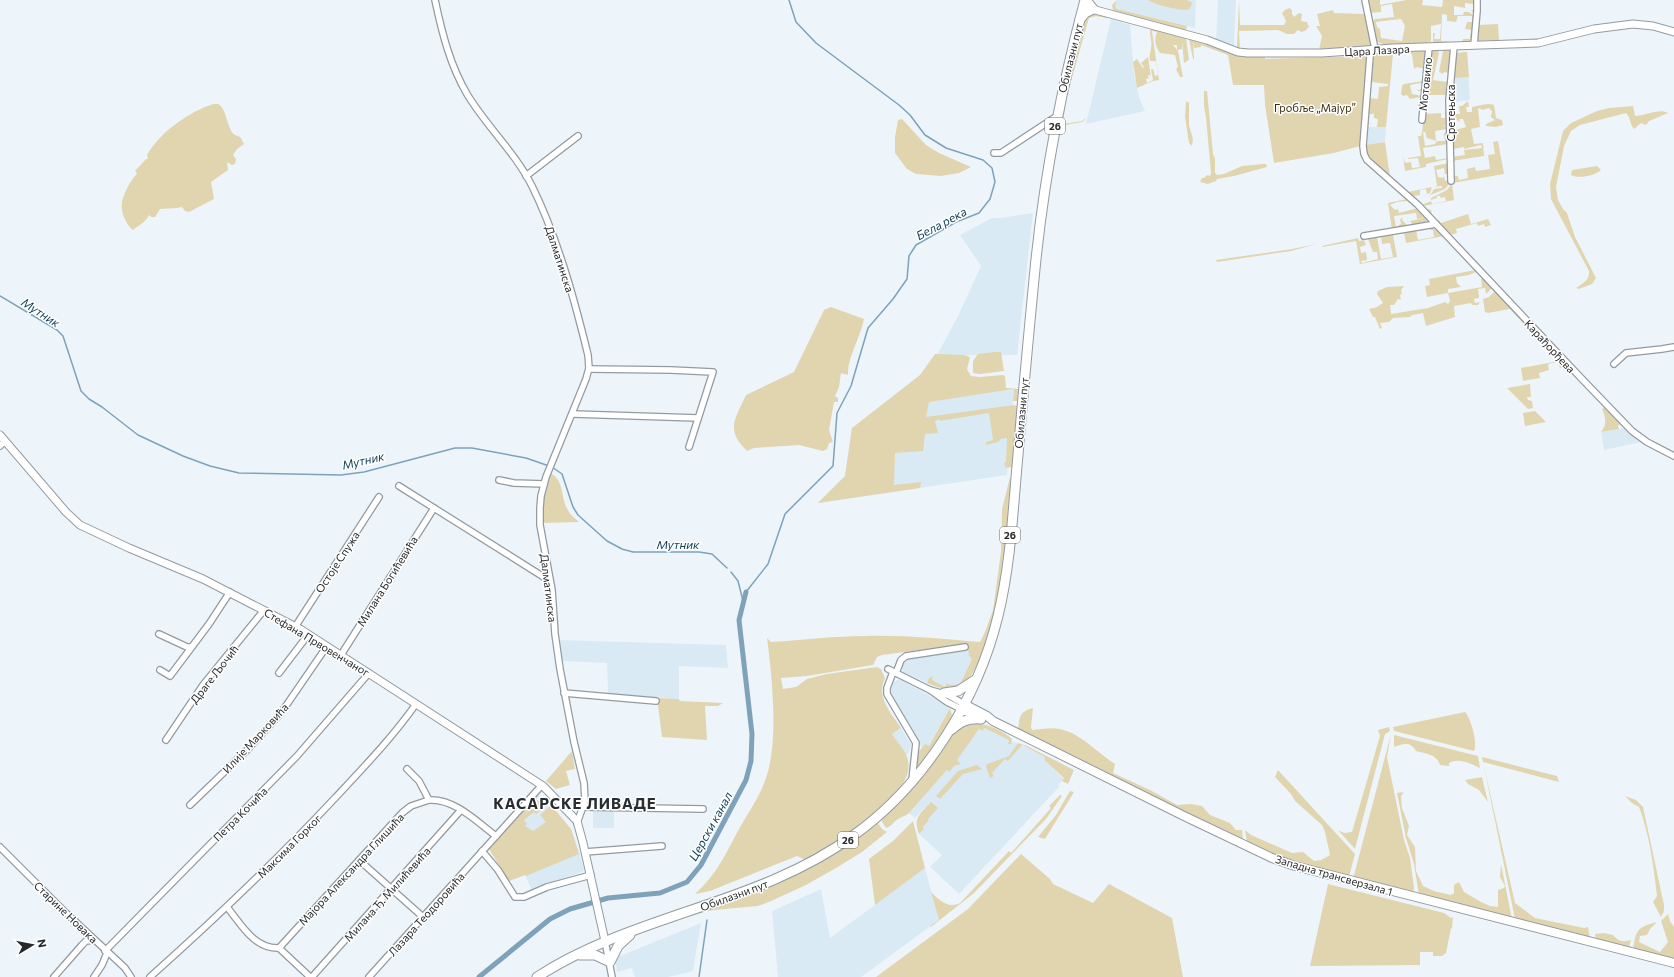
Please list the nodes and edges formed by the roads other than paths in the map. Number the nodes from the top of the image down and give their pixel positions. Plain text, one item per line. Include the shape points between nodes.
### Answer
1 (435, 0) edge
2 (1365, 0) edge
3 (1477, 0) edge
4 (1085, 2) edge
5 (1093, 9) junction
6 (1080, 19) junction
7 (1674, 32) edge
8 (1474, 45) junction
9 (1454, 46) junction
10 (1429, 47) junction
11 (1374, 49) junction
12 (1057, 116) junction
13 (1422, 120) dead end
14 (578, 136) dead end
15 (994, 153) dead end
16 (526, 176) junction
17 (1451, 181) dead end
18 (1436, 224) junction
19 (1364, 236) dead end
20 (1674, 346) edge
21 (1614, 364) dead end
22 (589, 369) junction
23 (573, 414) junction
24 (698, 418) junction
25 (0, 435) edge
26 (3, 444) edge
27 (688, 447) dead end
28 (1674, 456) edge
29 (499, 480) dead end
30 (544, 484) junction
31 (399, 486) dead end
32 (379, 496) dead end
33 (434, 508) junction
34 (550, 581) junction
35 (230, 592) junction
36 (264, 610) junction
37 (295, 627) junction
38 (159, 634) dead end
39 (308, 635) junction
40 (327, 646) junction
41 (192, 647) junction
42 (965, 648) dead end
43 (341, 655) junction
44 (160, 670) dead end
45 (892, 671) junction
46 (278, 673) dead end
47 (369, 673) junction
48 (976, 679) junction
49 (930, 690) junction
50 (564, 693) junction
51 (944, 693) junction
52 (656, 701) dead end
53 (416, 704) junction
54 (962, 707) junction
55 (981, 719) junction
56 (993, 721) junction
57 (943, 738) junction
58 (166, 740) dead end
59 (408, 769) dead end
60 (912, 783) junction
61 (542, 785) junction
62 (429, 800) junction
63 (190, 805) dead end
64 (583, 807) junction
65 (703, 809) dead end
66 (461, 810) junction
67 (578, 822) junction
68 (496, 836) junction
69 (662, 846) dead end
70 (0, 847) edge
71 (482, 851) junction
72 (585, 852) junction
73 (359, 860) junction
74 (591, 875) junction
75 (392, 889) junction
76 (226, 908) junction
77 (423, 917) junction
78 (633, 931) junction
79 (94, 940) junction
80 (605, 941) junction
81 (279, 948) junction
82 (106, 952) junction
83 (573, 956) junction
84 (610, 962) junction
85 (1674, 963) edge
86 (54, 977) edge
87 (94, 977) edge
88 (131, 977) edge
89 (150, 977) edge
90 (311, 977) edge
91 (369, 977) edge
92 (537, 977) edge
93 (612, 977) edge

1 - 16 street, Далматинска via 446,47 458,77 478,111 505,144
2 - 11 street
3 - 8 street
4 - 5 main road
4 - 6 main road, Обилазни пут / 26
5 - 6 main road
5 - 11 street, Цара Лазара via 1207,40 1238,52 1289,54
6 - 12 main road, Обилазни пут / 26
7 - 8 street, Цара Лазара via 1633,24 1594,29 1544,42
8 - 9 street, Цара Лазара
9 - 10 street, Цара Лазара
9 - 17 street, Сретењска via 1448,100
10 - 11 street, Цара Лазара
10 - 13 street, Мотовило
11 - 18 street, Карађорђева via 1370,56 1364,154 1377,170
12 - 15 street via 1001,153
12 - 48 main road, Обилазни пут / 26 via 1038,246 1006,576 995,626
14 - 16 street
16 - 22 street, Далматинска via 555,239 583,331
18 - 19 street
18 - 28 street, Карађорђева via 1632,431
20 - 21 street via 1662,350 1626,353
22 - 23 street, Далматинска
22 - 24 street via 713,372
23 - 24 street
23 - 30 street, Далматинска
24 - 27 street
25 - 26 street, Стефана Првовенчаног
26 - 35 street, Стефана Првовенчаног via 80,525
29 - 30 street
30 - 34 street, Далматинска via 540,526
31 - 33 street
32 - 37 street, Остоје Спужа
33 - 34 street
33 - 43 street, Милана Богићевића
34 - 50 street, Далматинска
35 - 36 street, Стефана Првовенчаног
35 - 41 street
36 - 37 street, Стефана Првовенчаног
36 - 58 street, Драге Љочић via 203,685
37 - 39 street, Стефана Првовенчаног
38 - 41 street
39 - 40 street, Стефана Првовенчаног
39 - 46 street
40 - 43 street, Стефана Првовенчаног
40 - 63 street, Илије Марковића via 281,713
41 - 44 street via 170,676
42 - 45 street via 906,656
43 - 47 street, Стефана Првовенчаног
45 - 49 street
45 - 60 street via 887,694 916,743
47 - 53 street, Стефана Првовенчаног
47 - 82 street, Петра Кочића via 297,756
48 - 51 main road via 958,691
48 - 54 main road, Обилазни пут / 26
49 - 51 street
49 - 54 street via 947,702
50 - 52 street
50 - 64 street, Далматинска via 584,783
51 - 54 street
53 - 61 street, Стефана Првовенчаног
53 - 76 street, Максима Горког via 336,798 289,848
54 - 55 main road, Западна трансверзала 1
54 - 56 main road, Западна трансверзала 1 via 987,716
54 - 57 main road, Обилазни пут / 26
55 - 56 main road, Западна трансверзала 1
55 - 57 main road via 962,721
56 - 85 main road, Западна трансверзала 1 via 1272,858
57 - 60 main road, Обилазни пут / 26
59 - 62 street via 419,781
60 - 78 main road, Обилазни пут / 26 via 860,831 801,868 756,888
61 - 67 street, Стефана Првовенчаног
61 - 68 street, Лазара Теодоровића
62 - 66 street via 441,801
62 - 73 street, Мајора Александра Глишића via 407,808
64 - 65 street
64 - 67 street, Далматинска
66 - 68 street
66 - 75 street, Милана Ђ. Милићевића
67 - 72 street, Стефана Првовенчаног
68 - 71 street, Лазара Теодоровића
69 - 72 street
70 - 79 street, Старине Новака
71 - 74 street via 515,897 524,897 547,887
71 - 77 street, Лазара Теодоровића
72 - 74 street, Стефана Првовенчаног
73 - 75 street
73 - 81 street, Мајора Александра Глишића
74 - 80 street, Стефана Првовенчаног
75 - 77 street
75 - 90 street, Милана Ђ. Милићевића
76 - 81 street via 259,944
76 - 89 street, Максима Горког
77 - 91 street, Лазара Теодоровића
78 - 80 main road, Обилазни пут / 26
78 - 84 main road via 618,946
79 - 82 street, Старине Новака
79 - 86 street via 86,941
80 - 83 main road, Обилазни пут / 26
80 - 84 street
81 - 90 street
82 - 87 street, Петра Кочића
82 - 88 street, Старине Новака via 127,970
83 - 84 main road via 590,954
83 - 92 main road, Обилазни пут / 26
84 - 93 street

